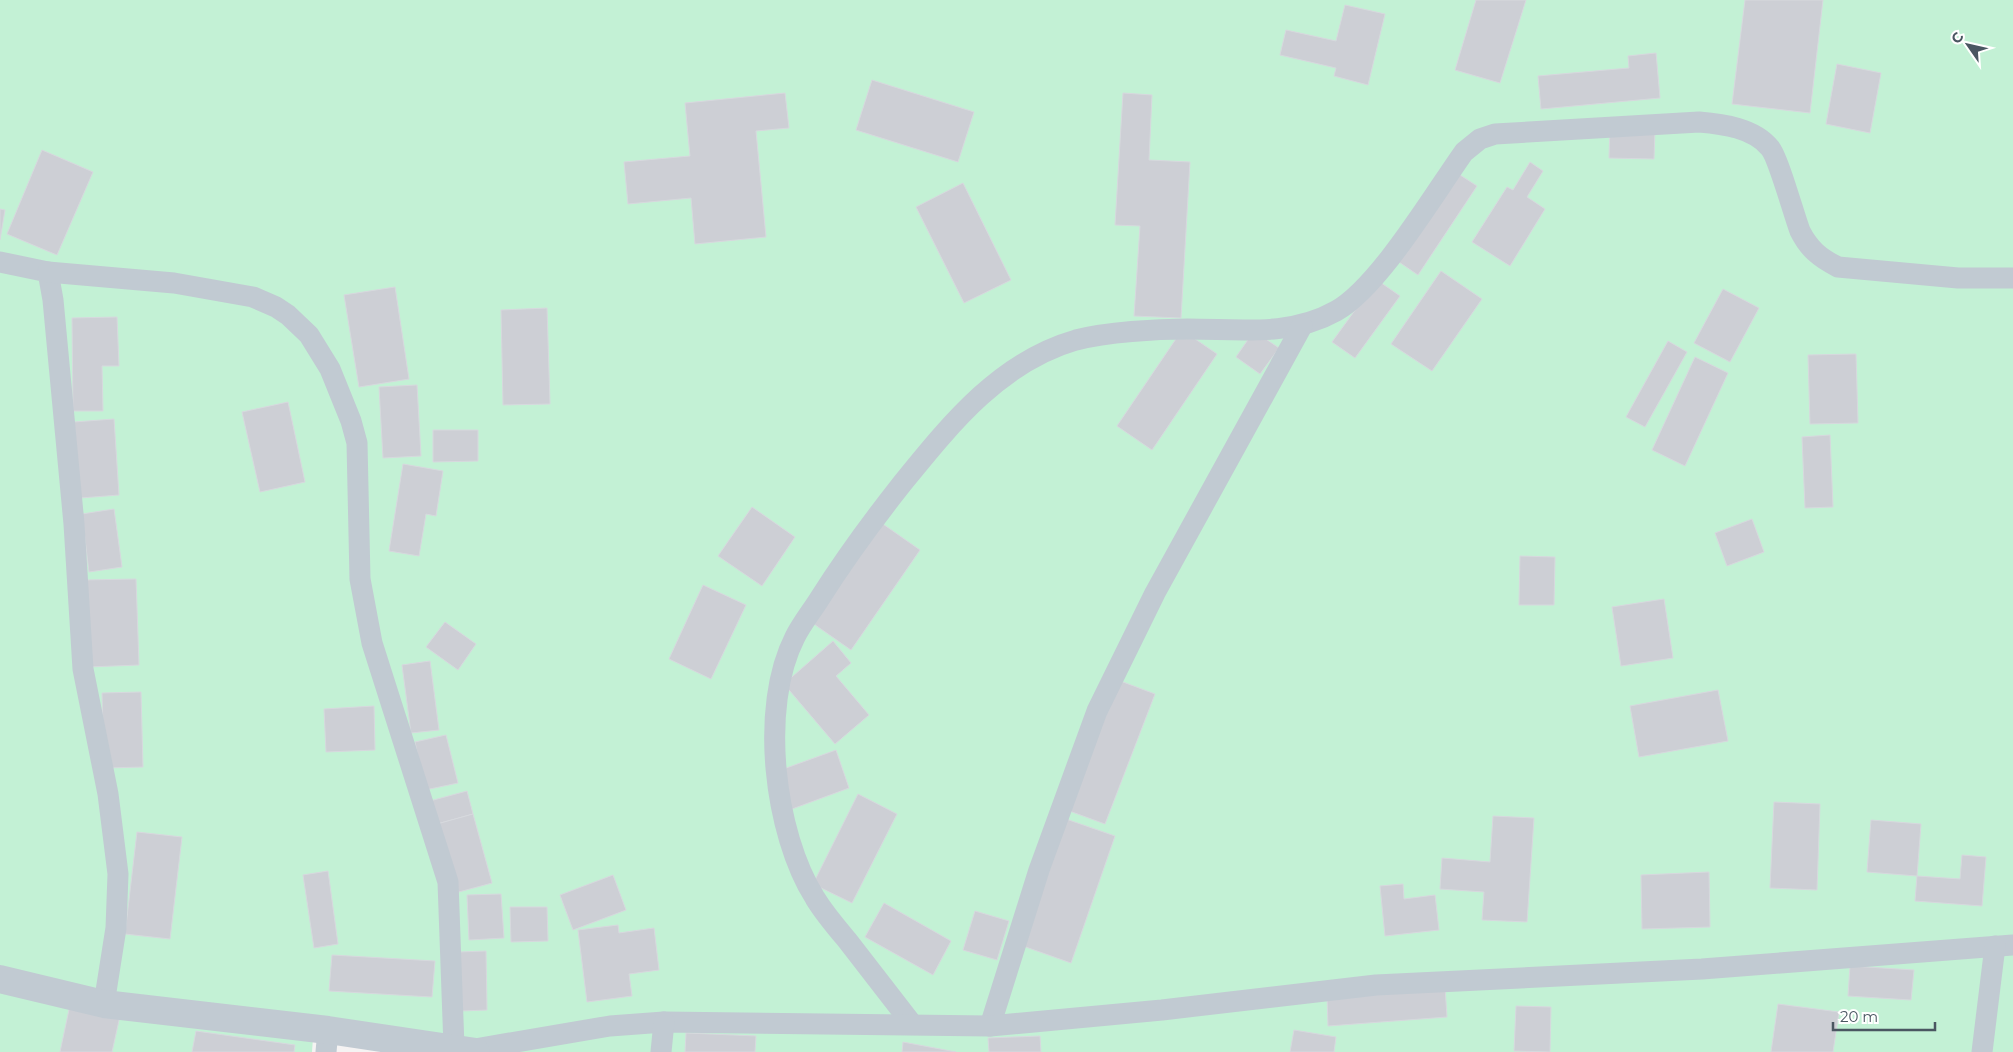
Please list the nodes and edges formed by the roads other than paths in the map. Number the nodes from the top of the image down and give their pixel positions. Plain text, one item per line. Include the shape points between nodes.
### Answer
1 (0, 262) edge
2 (48, 272) junction
3 (2013, 278) edge
4 (1302, 326) junction
5 (2004, 946) edge
6 (0, 979) edge
7 (104, 1004) junction
8 (664, 1022) junction
9 (912, 1024) junction
10 (990, 1026) junction
11 (327, 1041) edge
12 (466, 1050) edge
13 (660, 1052) edge
14 (1982, 1052) edge

1 - 2 lane
2 - 7 lane via 62,387 83,669 108,794 118,874 116,928
2 - 12 lane via 174,284 253,298 276,307 300,326 330,369 357,443 360,579 365,614 448,882
3 - 4 lane via 1958,278 1847,268 1823,260 1810,249 1800,231 1772,149 1754,135 1721,124 1699,122 1494,134 1480,139 1464,152 1387,260 1352,300 1323,318
4 - 9 lane via 1277,330 1182,329 1100,336 1077,340 1041,353 999,380 952,423 854,544 794,638 783,670 777,707 776,771 788,839 815,900
4 - 10 lane via 1155,593 1098,711 1039,870
5 - 10 lane via 1702,969 1376,984 1162,1010
5 - 14 lane
6 - 7 street
7 - 11 street
8 - 9 lane
8 - 12 lane via 610,1026
8 - 13 lane
9 - 10 lane
11 - 12 street

